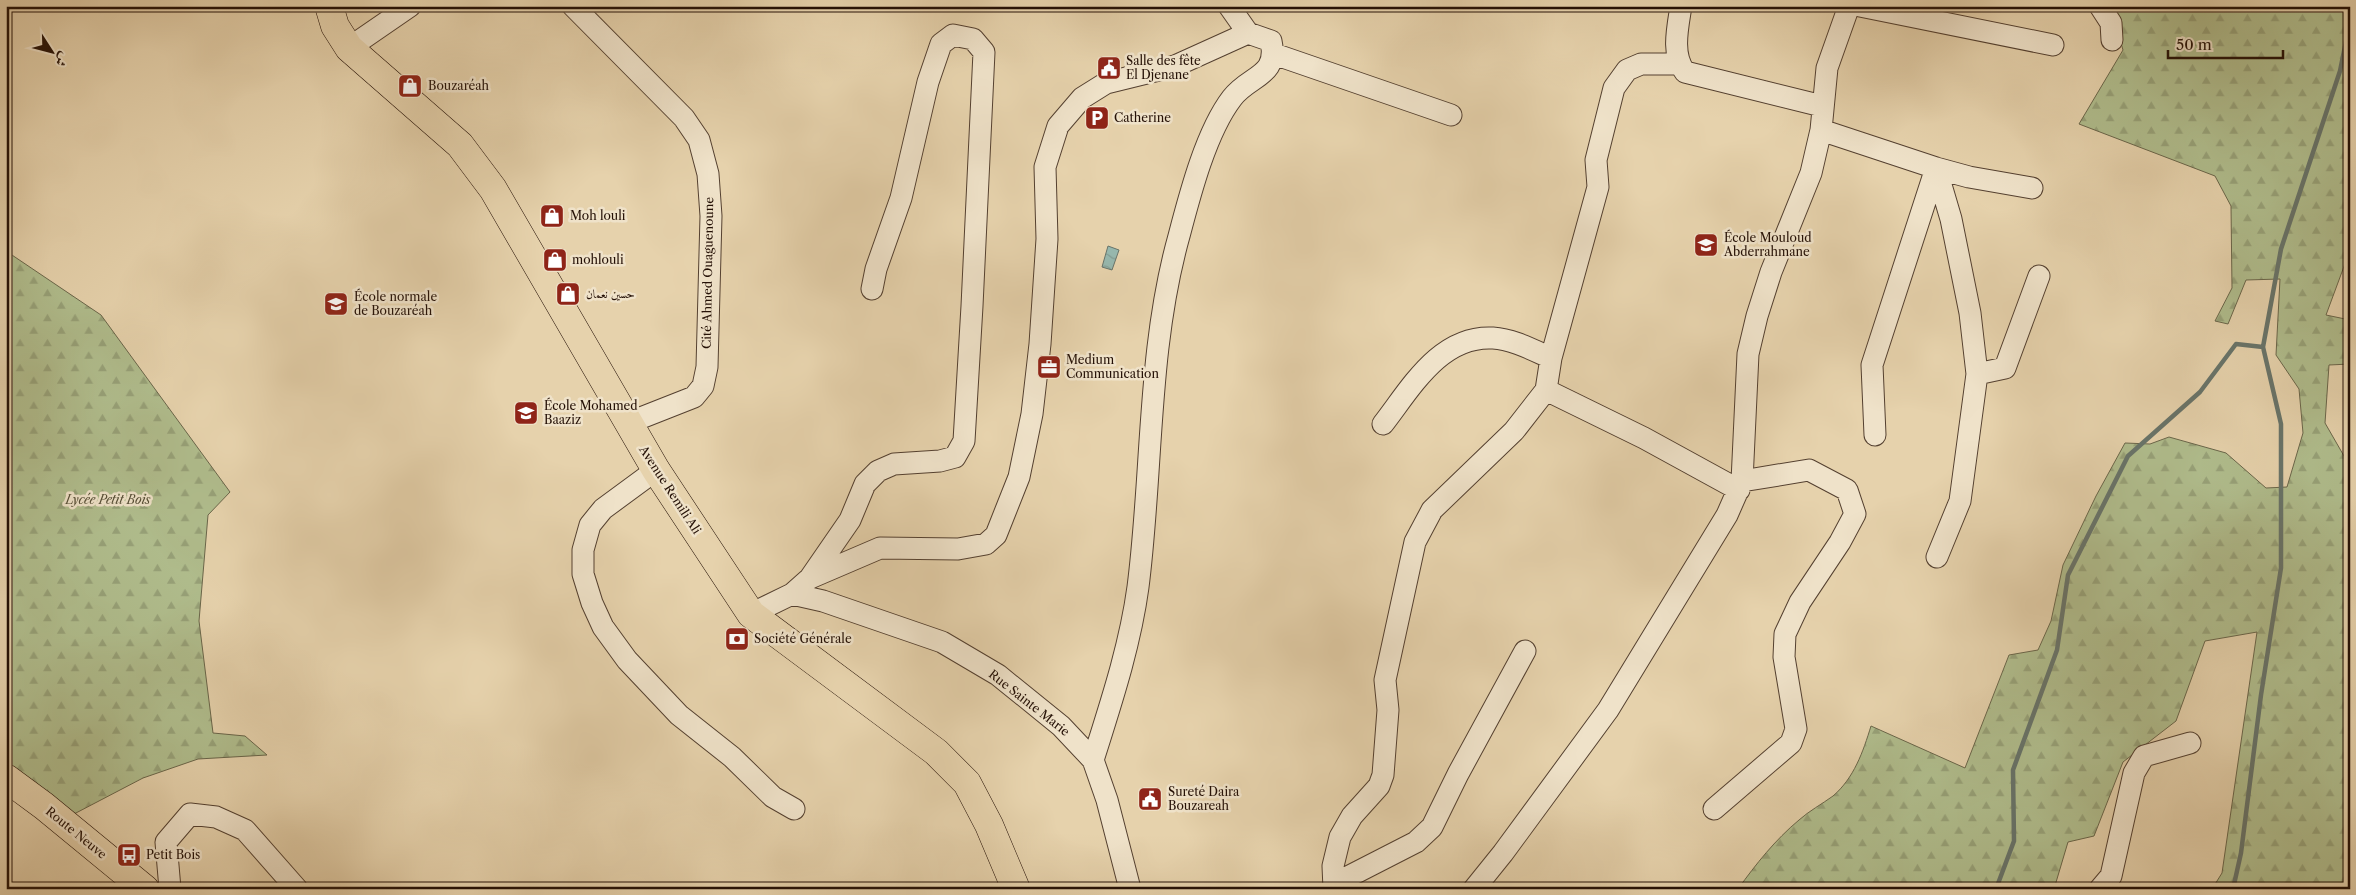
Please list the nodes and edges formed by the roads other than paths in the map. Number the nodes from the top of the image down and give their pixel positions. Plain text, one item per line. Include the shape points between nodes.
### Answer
1 (329, 6) edge
2 (410, 6) edge
3 (574, 6) edge
4 (1229, 6) edge
5 (1681, 6) edge
6 (1849, 6) edge
7 (1860, 6) edge
8 (2100, 6) edge
9 (1248, 33) junction
10 (2112, 40) dead end
11 (2053, 46) dead end
12 (349, 48) junction
13 (1274, 54) junction
14 (1678, 64) junction
15 (1822, 106) junction
16 (1451, 116) dead end
17 (1821, 130) junction
18 (1936, 168) junction
19 (2032, 188) dead end
20 (2039, 276) dead end
21 (872, 289) dead end
22 (1551, 358) junction
23 (1977, 374) junction
24 (1546, 390) junction
25 (628, 423) junction
26 (1383, 424) dead end
27 (1875, 435) dead end
28 (656, 470) junction
29 (1740, 485) junction
30 (1937, 557) dead end
31 (810, 578) junction
32 (792, 594) junction
33 (751, 614) junction
34 (1525, 651) dead end
35 (2190, 743) dead end
36 (1093, 760) junction
37 (6, 778) edge
38 (794, 809) dead end
39 (1714, 809) dead end
40 (1334, 886) edge
41 (145, 889) edge
42 (170, 889) edge
43 (297, 889) edge
44 (1016, 889) edge
45 (1130, 889) edge
46 (1474, 889) edge
47 (2100, 889) edge

1 - 12 main road, Avenue Remili Ali
2 - 12 street
3 - 25 street, Cité Ahmed Ouaguenoune via 684,118 699,140 708,174 711,225 707,367 703,386 694,397
4 - 9 street
5 - 14 street
6 - 15 street via 1827,68
7 - 11 street
8 - 10 street via 2111,24
9 - 13 street via 1271,41
9 - 31 street via 1175,66 1106,83 1082,98 1058,126 1045,167 1047,239 1032,414 1019,477 996,535 986,544 958,549 880,548
12 - 25 main road, Avenue Remili Ali via 460,144 493,189
13 - 16 street
13 - 36 street via 1269,67 1233,96 1221,114 1178,236 1163,299 1155,369 1138,588 1122,666
14 - 15 street via 1685,72
14 - 22 street via 1641,64 1627,70 1614,88 1596,160 1598,187
15 - 17 street
17 - 18 street
17 - 29 street via 1811,173 1771,272 1748,354 1738,443
18 - 19 street
18 - 23 street via 1951,219 1970,313
18 - 27 street via 1872,365
20 - 23 street via 2004,368
21 - 31 street via 901,198 940,44 953,35 973,39 984,52 964,440 955,457 894,464 878,471 865,484 850,520
22 - 24 street
22 - 26 street via 1493,338 1470,340 1444,351
23 - 30 street via 1960,501
24 - 29 street
24 - 40 street via 1514,431 1432,510 1415,542 1386,680 1388,710 1383,775 1379,786 1352,816 1340,837 1333,866
25 - 28 main road, Avenue Remili Ali
28 - 33 main road, Avenue Remili Ali
28 - 38 street via 603,509 590,525 583,550 583,574 592,603 603,627 627,660 679,716 732,756 773,797
29 - 39 street via 1808,470 1847,490 1855,514 1800,602 1786,634 1784,657 1796,729 1791,743
29 - 46 street via 1726,515 1608,710
31 - 32 street
32 - 33 street
32 - 36 street, Rue Sainte Marie via 823,601 942,642 998,675 1061,726
33 - 44 main road, Avenue Remili Ali via 936,752 967,783
34 - 40 street via 1432,827 1416,842
35 - 47 street via 2144,756 2134,773 2111,876
36 - 45 street, Rue Sainte Marie
37 - 41 main road, Route Neuve
42 - 43 street via 166,842 190,814 216,817 245,830

